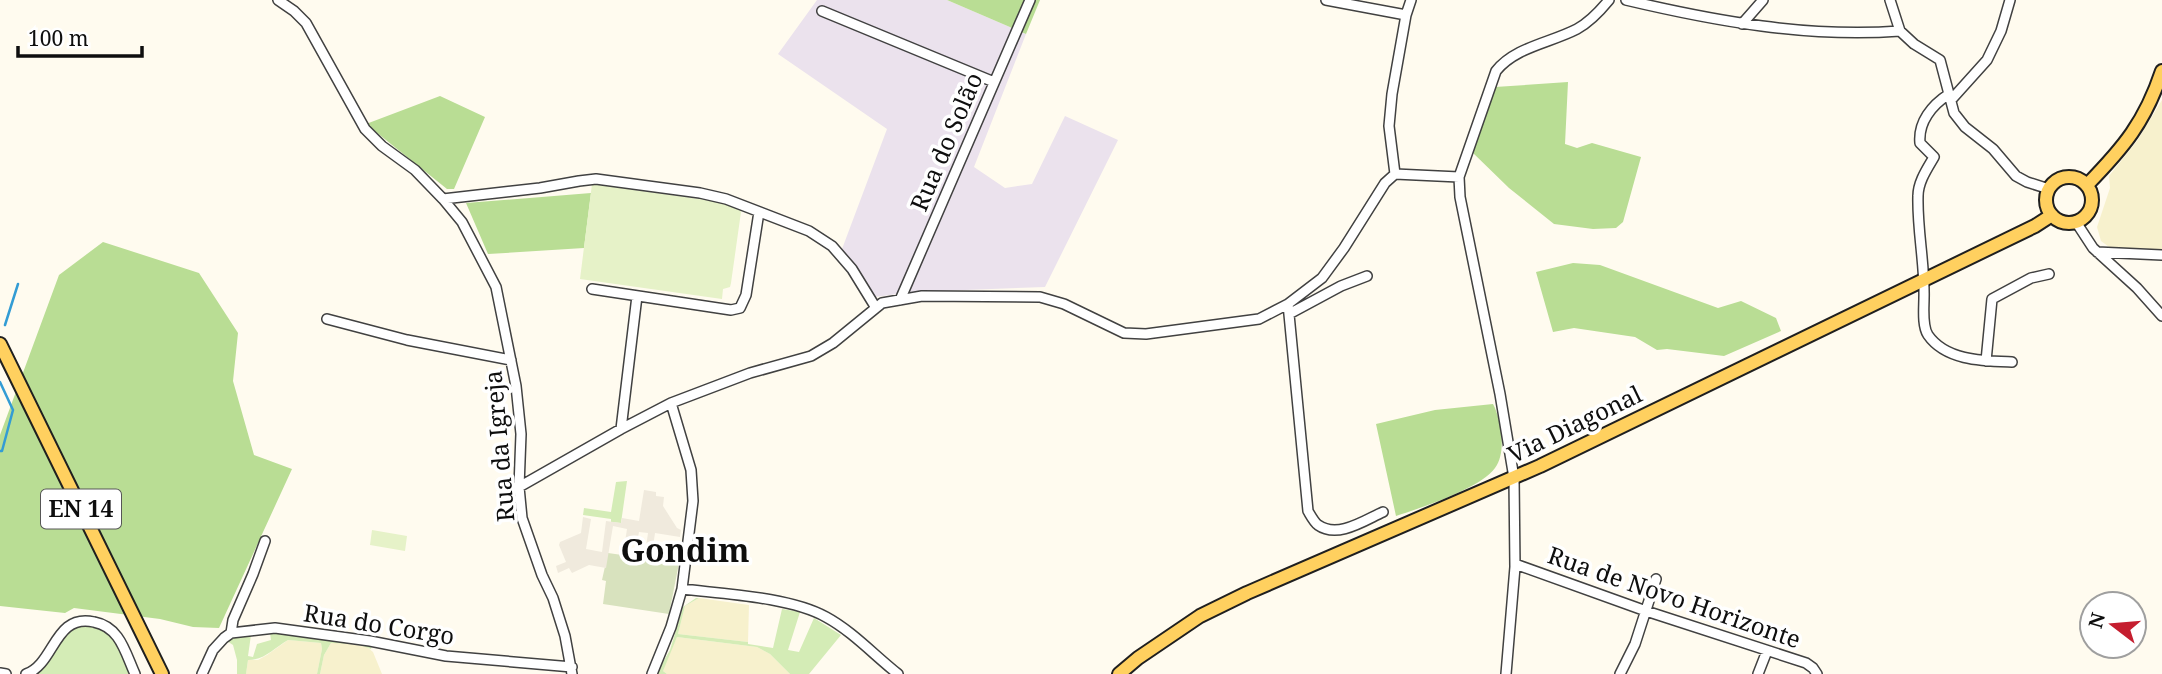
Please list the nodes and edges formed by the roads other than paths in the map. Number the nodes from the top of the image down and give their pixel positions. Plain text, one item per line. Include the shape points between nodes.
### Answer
1 (278, 0) edge
2 (1030, 0) edge
3 (1326, 0) edge
4 (1411, 0) edge
5 (1609, 0) edge
6 (1626, 0) edge
7 (1763, 0) edge
8 (1890, 0) edge
9 (2010, 0) edge
10 (1643, 2) edge
11 (822, 11) dead end
12 (1406, 15) junction
13 (1742, 24) junction
14 (1900, 31) junction
15 (2162, 71) edge
16 (994, 82) junction
17 (1950, 97) junction
18 (1395, 174) junction
19 (1460, 177) junction
20 (2087, 185) junction
21 (2049, 189) junction
22 (443, 199) junction
23 (759, 212) junction
24 (2052, 215) junction
25 (2076, 222) junction
26 (2097, 252) junction
27 (2162, 255) edge
28 (2049, 274) dead end
29 (1367, 276) dead end
30 (1924, 279) junction
31 (592, 289) dead end
32 (637, 296) junction
33 (900, 300) junction
34 (876, 307) junction
35 (1288, 309) junction
36 (2162, 316) edge
37 (327, 319) dead end
38 (0, 344) edge
39 (511, 360) junction
40 (1986, 361) junction
41 (2012, 362) dead end
42 (671, 403) junction
43 (621, 429) junction
44 (1514, 478) junction
45 (519, 486) junction
46 (1383, 512) dead end
47 (265, 541) dead end
48 (1515, 564) junction
49 (1656, 579) dead end
50 (682, 589) junction
51 (1646, 611) junction
52 (231, 633) junction
53 (1766, 651) junction
54 (572, 671) edge
55 (0, 673) edge
56 (6, 674) edge
57 (26, 674) edge
58 (135, 674) edge
59 (162, 674) edge
60 (202, 674) edge
61 (652, 674) edge
62 (898, 674) edge
63 (1119, 674) edge
64 (1506, 674) edge
65 (1620, 674) edge
66 (1758, 674) edge
67 (1817, 674) edge

1 - 22 street, Rua da Igreja via 306,23 365,129
2 - 16 street, Rua do Solão
3 - 12 street
4 - 12 street
5 - 19 street via 1579,28 1503,61
6 - 10 street
7 - 13 street
8 - 14 street
9 - 17 street via 1987,60
10 - 13 street
11 - 16 street
12 - 18 street via 1389,126
13 - 14 street via 1835,32
14 - 17 street via 1940,60
15 - 20 main road via 2138,125
16 - 33 street, Rua do Solão
17 - 21 street via 1954,113 1965,127 1993,149 2016,176
17 - 30 street via 1929,111 1919,132 1920,143 1934,156 1918,194
18 - 19 street
18 - 35 street via 1322,278
19 - 44 street via 1460,197
20 - 21 main road via 2067,177
20 - 25 main road via 2092,206
21 - 24 main road via 2046,202
22 - 23 street via 596,179 700,193
22 - 39 street, Rua da Igreja via 462,222 495,288
23 - 32 street via 746,296 740,308
23 - 34 street via 809,230 832,246
24 - 25 main road via 2063,222
24 - 30 main road, Via Diagonal
25 - 26 street
26 - 27 street
26 - 36 street
28 - 40 street via 2031,278 1992,299
29 - 35 street
30 - 40 street via 1926,333 1952,353
30 - 44 main road, Via Diagonal
31 - 32 street
32 - 43 street
33 - 34 street
33 - 35 street via 922,296 1040,297 1124,333 1146,334 1259,319
34 - 42 street via 811,356
35 - 46 street via 1308,511 1317,524 1331,531
37 - 39 street
38 - 59 main road, EN 14
39 - 45 street, Rua da Igreja via 521,434
40 - 41 street
42 - 43 street
42 - 50 street via 691,470
43 - 45 street
44 - 48 street
44 - 63 main road, Via Diagonal via 1200,616
45 - 54 street, Rua da Igreja via 522,518 553,598
47 - 52 street
48 - 51 street, Rua de Novo Horizonte
48 - 64 street
49 - 51 street
50 - 61 street
50 - 62 street via 808,608 838,625
51 - 53 street, Rua de Novo Horizonte
51 - 65 street
52 - 54 street, Rua do Corgo via 275,628
52 - 60 street via 213,650
53 - 66 street
53 - 67 street, Rua de Novo Horizonte via 1806,663
55 - 56 street
57 - 58 street via 37,667 66,627 78,620 112,629

